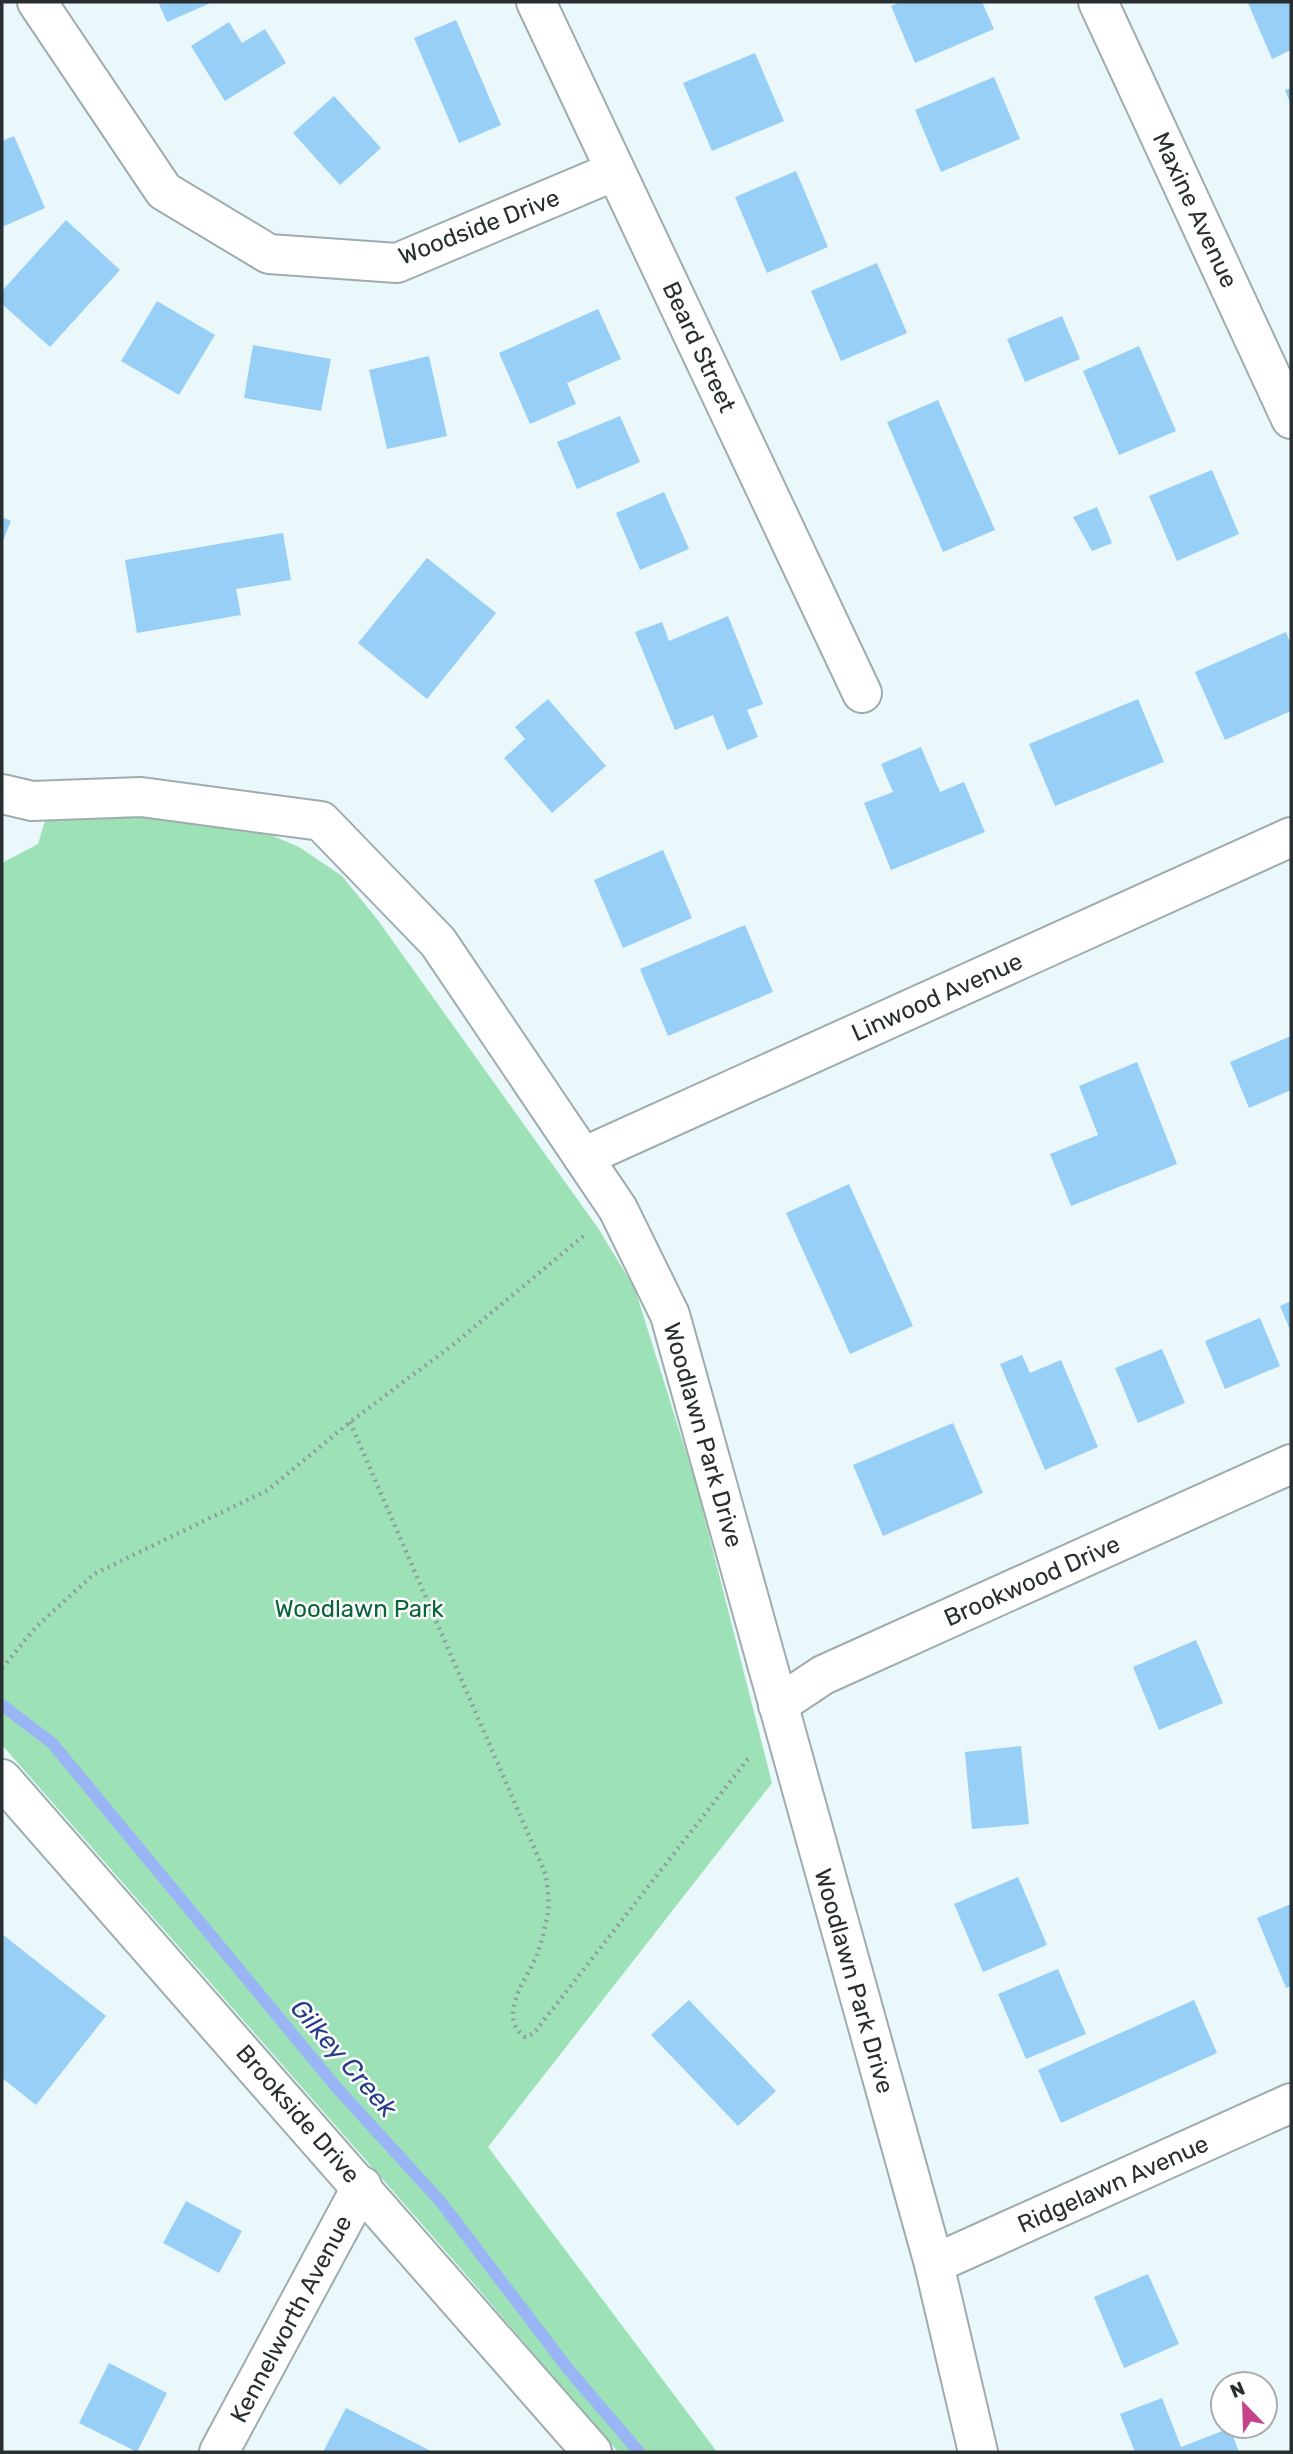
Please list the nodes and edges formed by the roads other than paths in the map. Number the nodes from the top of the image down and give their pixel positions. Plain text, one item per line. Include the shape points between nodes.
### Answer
1 (37, 2) edge
2 (536, 2) edge
3 (1098, 2) edge
4 (615, 171) junction
5 (1291, 419) edge
6 (862, 693) dead end
7 (2, 794) edge
8 (1291, 837) edge
9 (583, 1157) junction
10 (1291, 1464) edge
11 (778, 1705) junction
12 (2, 1779) edge
13 (1291, 2104) edge
14 (362, 2186) junction
15 (934, 2264) junction
16 (219, 2452) edge
17 (592, 2452) edge
18 (978, 2452) edge

1 - 4 street, Woodside Drive via 164,191 269,254 397,263
2 - 4 street, Beard Street
3 - 5 street, Maxine Avenue
4 - 6 street, Beard Street
7 - 9 street, Woodlawn Park Drive via 32,801 141,797 321,821 439,942
8 - 9 street, Linwood Avenue
9 - 11 street, Woodlawn Park Drive via 618,1209 670,1315
10 - 11 street, Brookwood Drive via 823,1675
11 - 15 street, Woodlawn Park Drive
12 - 14 street, Brookside Drive
13 - 15 street, Ridgelawn Avenue
14 - 16 street, Kennelworth Avenue
14 - 17 street, Brookside Drive
15 - 18 street, Woodlawn Park Drive

